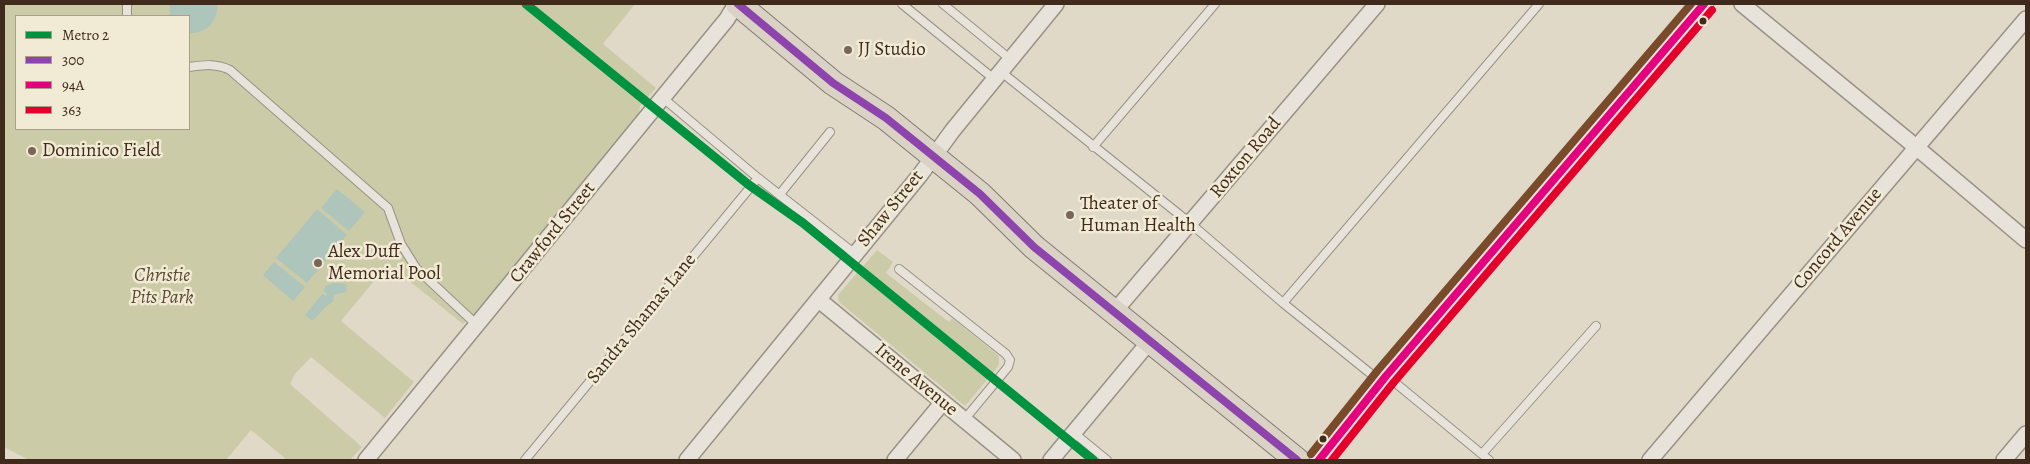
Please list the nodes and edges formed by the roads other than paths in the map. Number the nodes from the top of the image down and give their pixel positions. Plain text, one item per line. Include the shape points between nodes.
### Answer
1 (737, 4) edge
2 (902, 4) edge
3 (943, 4) edge
4 (1056, 4) edge
5 (1215, 4) edge
6 (1377, 4) edge
7 (1539, 4) edge
8 (1704, 4) edge
9 (1742, 4) edge
10 (2026, 19) edge
11 (190, 67) edge
12 (1001, 70) junction
13 (663, 98) junction
14 (830, 132) dead end
15 (1093, 147) junction
16 (1916, 147) junction
17 (933, 156) junction
18 (758, 178) junction
19 (780, 194) junction
20 (1190, 223) junction
21 (2026, 240) edge
22 (855, 254) junction
23 (899, 269) dead end
24 (819, 300) junction
25 (1283, 303) junction
26 (1114, 312) junction
27 (477, 325) junction
28 (1596, 326) dead end
29 (1150, 341) junction
30 (1384, 379) junction
31 (942, 402) junction
32 (964, 420) junction
33 (1074, 433) junction
34 (2026, 434) edge
35 (1482, 454) junction
36 (366, 460) edge
37 (525, 460) edge
38 (687, 460) edge
39 (895, 460) edge
40 (1013, 460) edge
41 (1051, 460) edge
42 (1107, 460) edge
43 (1296, 460) edge
44 (1318, 460) edge
45 (1489, 460) edge
46 (1650, 460) edge
47 (2004, 460) edge

1 - 13 street, Crawford Street
1 - 17 main road via 833,83 886,118
2 - 12 lane
3 - 12 lane
4 - 12 street, Shaw Street
5 - 15 lane
6 - 20 street, Roxton Road
7 - 25 lane
8 - 30 street
9 - 16 street
10 - 16 street, Concord Avenue
11 - 27 lane via 221,65 230,70 388,208 401,244 416,268
12 - 15 lane
12 - 17 street, Shaw Street
13 - 18 lane
13 - 27 street, Crawford Street
14 - 19 lane
15 - 20 lane
16 - 21 street
16 - 46 street, Concord Avenue
17 - 22 street, Shaw Street
17 - 26 main road via 980,194 1034,247
18 - 19 lane
18 - 37 lane, Sandra Shamas Lane
19 - 22 lane
20 - 25 lane
20 - 26 street, Roxton Road
22 - 24 street, Shaw Street
23 - 32 lane via 1010,360 1008,367
24 - 31 street, Irene Avenue
24 - 38 street, Shaw Street
25 - 30 lane
26 - 29 main road
27 - 36 street, Crawford Street
28 - 35 lane
29 - 33 street
29 - 43 main road
30 - 35 lane
30 - 44 street
31 - 32 street, Irene Avenue
31 - 39 street
32 - 40 street, Irene Avenue
33 - 41 street
33 - 42 lane
34 - 47 street
35 - 45 lane

